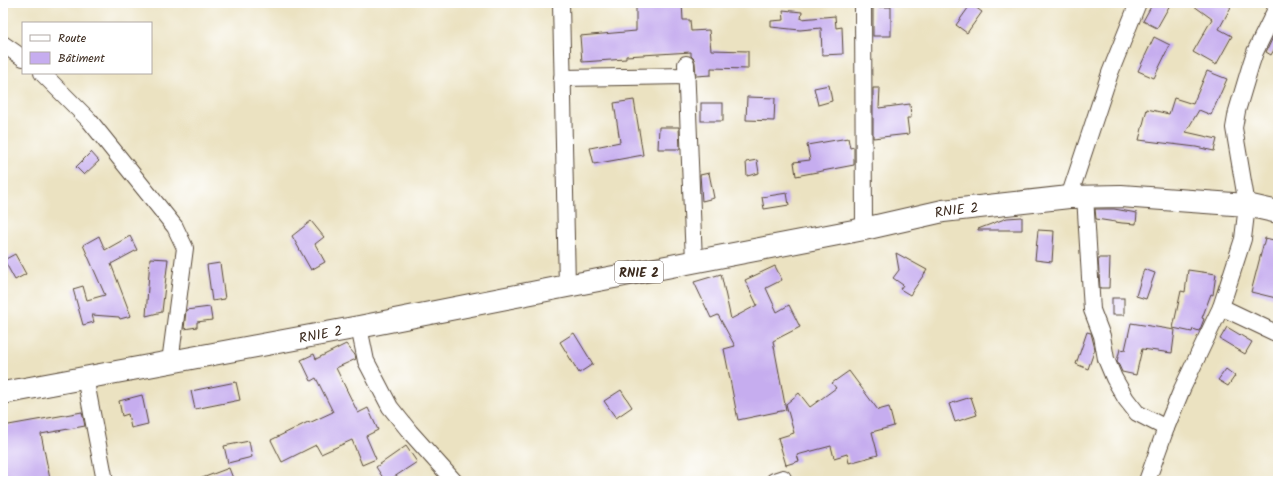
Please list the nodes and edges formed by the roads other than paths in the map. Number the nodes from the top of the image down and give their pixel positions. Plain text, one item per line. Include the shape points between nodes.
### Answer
1 (561, 3) edge
2 (863, 3) edge
3 (1138, 3) edge
4 (1278, 5) edge
5 (3, 44) edge
6 (22, 57) edge
7 (43, 74) edge
8 (562, 78) junction
9 (1077, 196) junction
10 (1247, 205) junction
11 (1278, 212) edge
12 (864, 229) junction
13 (694, 261) junction
14 (567, 286) junction
15 (1221, 307) junction
16 (359, 327) junction
17 (1278, 334) edge
18 (170, 362) junction
19 (85, 377) junction
20 (3, 393) edge
21 (1166, 428) junction
22 (105, 481) edge
23 (454, 481) edge
24 (774, 481) edge
25 (784, 481) edge
26 (1147, 481) edge

1 - 8 street
2 - 12 street
3 - 9 street via 1110,73
4 - 10 street via 1255,52 1234,128
5 - 6 street
7 - 18 street via 90,120 175,226 184,248
8 - 13 street via 687,70
8 - 14 street
9 - 10 highway, RNIE 2 / RNIE 2 via 1121,196
9 - 12 highway, RNIE 2 / RNIE 2 via 943,211
9 - 21 street via 1092,310 1102,336 1106,359 1126,399 1137,413
10 - 11 highway, RNIE 2 / RNIE 2
10 - 15 street via 1242,239
12 - 13 highway, RNIE 2 / RNIE 2
13 - 14 highway, RNIE 2 / RNIE 2
14 - 16 highway, RNIE 2 / RNIE 2
15 - 17 street
15 - 21 street
16 - 18 highway, RNIE 2 / RNIE 2
16 - 23 street via 366,361 390,407
18 - 19 highway, RNIE 2 / RNIE 2
19 - 20 highway, RNIE 2 / RNIE 2
19 - 22 street
21 - 26 street
24 - 25 street via 783,478

